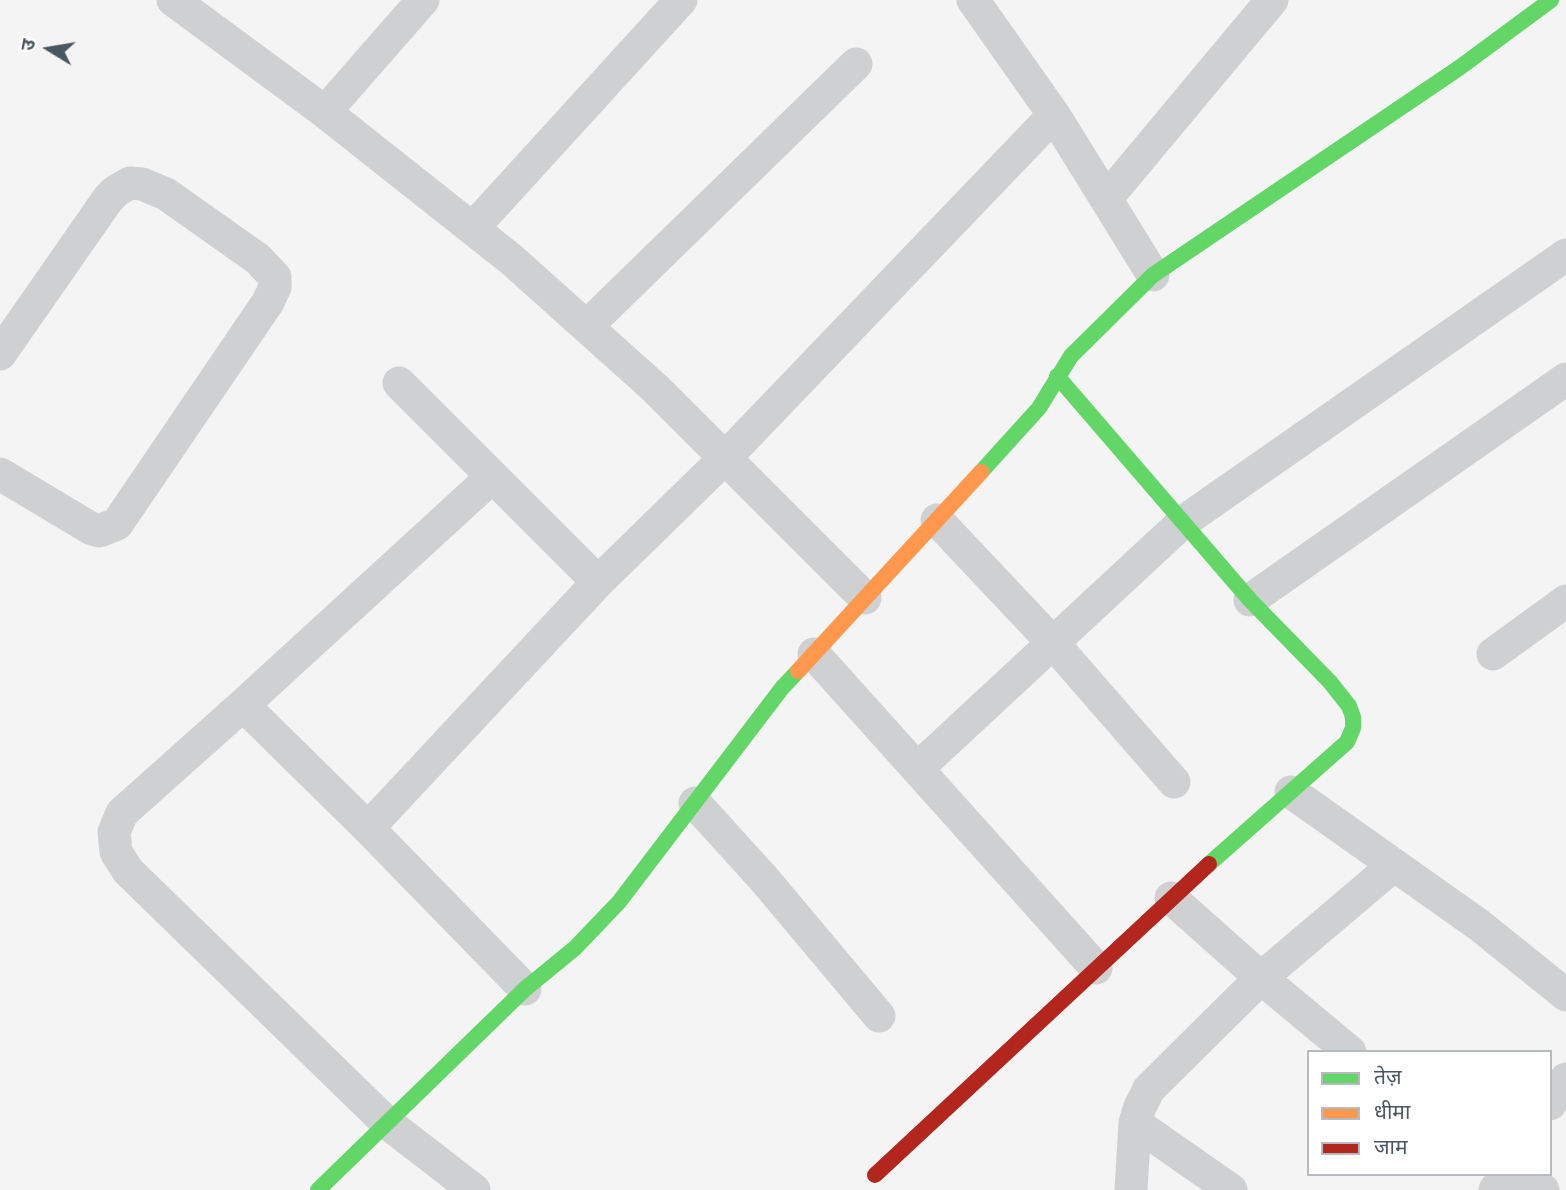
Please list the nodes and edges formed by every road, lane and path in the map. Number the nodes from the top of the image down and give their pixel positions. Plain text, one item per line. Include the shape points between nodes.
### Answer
1 (424, 0) edge
2 (681, 0) edge
3 (1272, 0) edge
4 (1551, 0) edge
5 (182, 3) edge
6 (983, 5) edge
7 (856, 64) dead end
8 (325, 112) junction
9 (1054, 115) junction
10 (1106, 199) junction
11 (474, 228) junction
12 (1566, 255) edge
13 (1153, 275) junction
14 (587, 326) junction
15 (0, 354) edge
16 (1057, 376) junction
17 (1566, 379) edge
18 (399, 383) dead end
19 (724, 459) junction
20 (0, 474) edge
21 (492, 477) junction
22 (937, 520) junction
23 (1183, 522) junction
24 (598, 582) junction
25 (865, 598) junction
26 (1250, 600) junction
27 (1566, 601) edge
28 (1053, 643) junction
29 (814, 653) junction
30 (1493, 653) dead end
31 (243, 705) junction
32 (918, 768) junction
33 (1174, 782) dead end
34 (1292, 792) junction
35 (695, 803) junction
36 (368, 828) junction
37 (1393, 866) junction
38 (1171, 898) junction
39 (1096, 968) junction
40 (1261, 978) junction
41 (525, 989) junction
42 (1566, 995) edge
43 (879, 1016) dead end
44 (1348, 1050) edge
45 (1566, 1079) edge
46 (1552, 1101) edge
47 (386, 1122) junction
48 (1135, 1123) junction
49 (875, 1175) dead end
50 (1524, 1176) edge
51 (318, 1190) edge
52 (474, 1190) edge
53 (1131, 1190) edge
54 (1231, 1190) edge
55 (1543, 1190) edge

1 - 8 street
2 - 11 street
3 - 10 street
4 - 13 street via 1459,68
5 - 8 street
6 - 9 street
7 - 14 street
8 - 11 street
9 - 10 street
9 - 19 street
10 - 13 street
11 - 14 street
12 - 23 street
13 - 16 street via 1071,356
14 - 19 street
15 - 20 street via 108,199 130,183 166,194 275,277 268,302 117,524 92,529
16 - 22 street via 1039,408
16 - 23 street
17 - 26 street
18 - 21 street
19 - 24 street
19 - 25 street
21 - 24 street
21 - 31 street
22 - 25 street
22 - 28 street
23 - 26 street
23 - 28 street
24 - 36 street
25 - 29 street
26 - 34 street via 1330,682 1353,717 1347,742
27 - 30 street
28 - 32 street
28 - 33 street
29 - 32 street
29 - 35 street
31 - 36 street
31 - 47 street via 122,813 114,832 116,852 128,871
32 - 39 street
34 - 37 street
34 - 38 street
35 - 41 street via 619,902 575,948
35 - 43 street
36 - 41 street
37 - 40 street
37 - 42 street via 1479,925
38 - 39 street
38 - 40 street
39 - 49 street
40 - 44 street
40 - 48 street via 1149,1089
41 - 47 street
45 - 46 street
47 - 51 street
47 - 52 street
48 - 53 street
48 - 54 street
50 - 55 street

